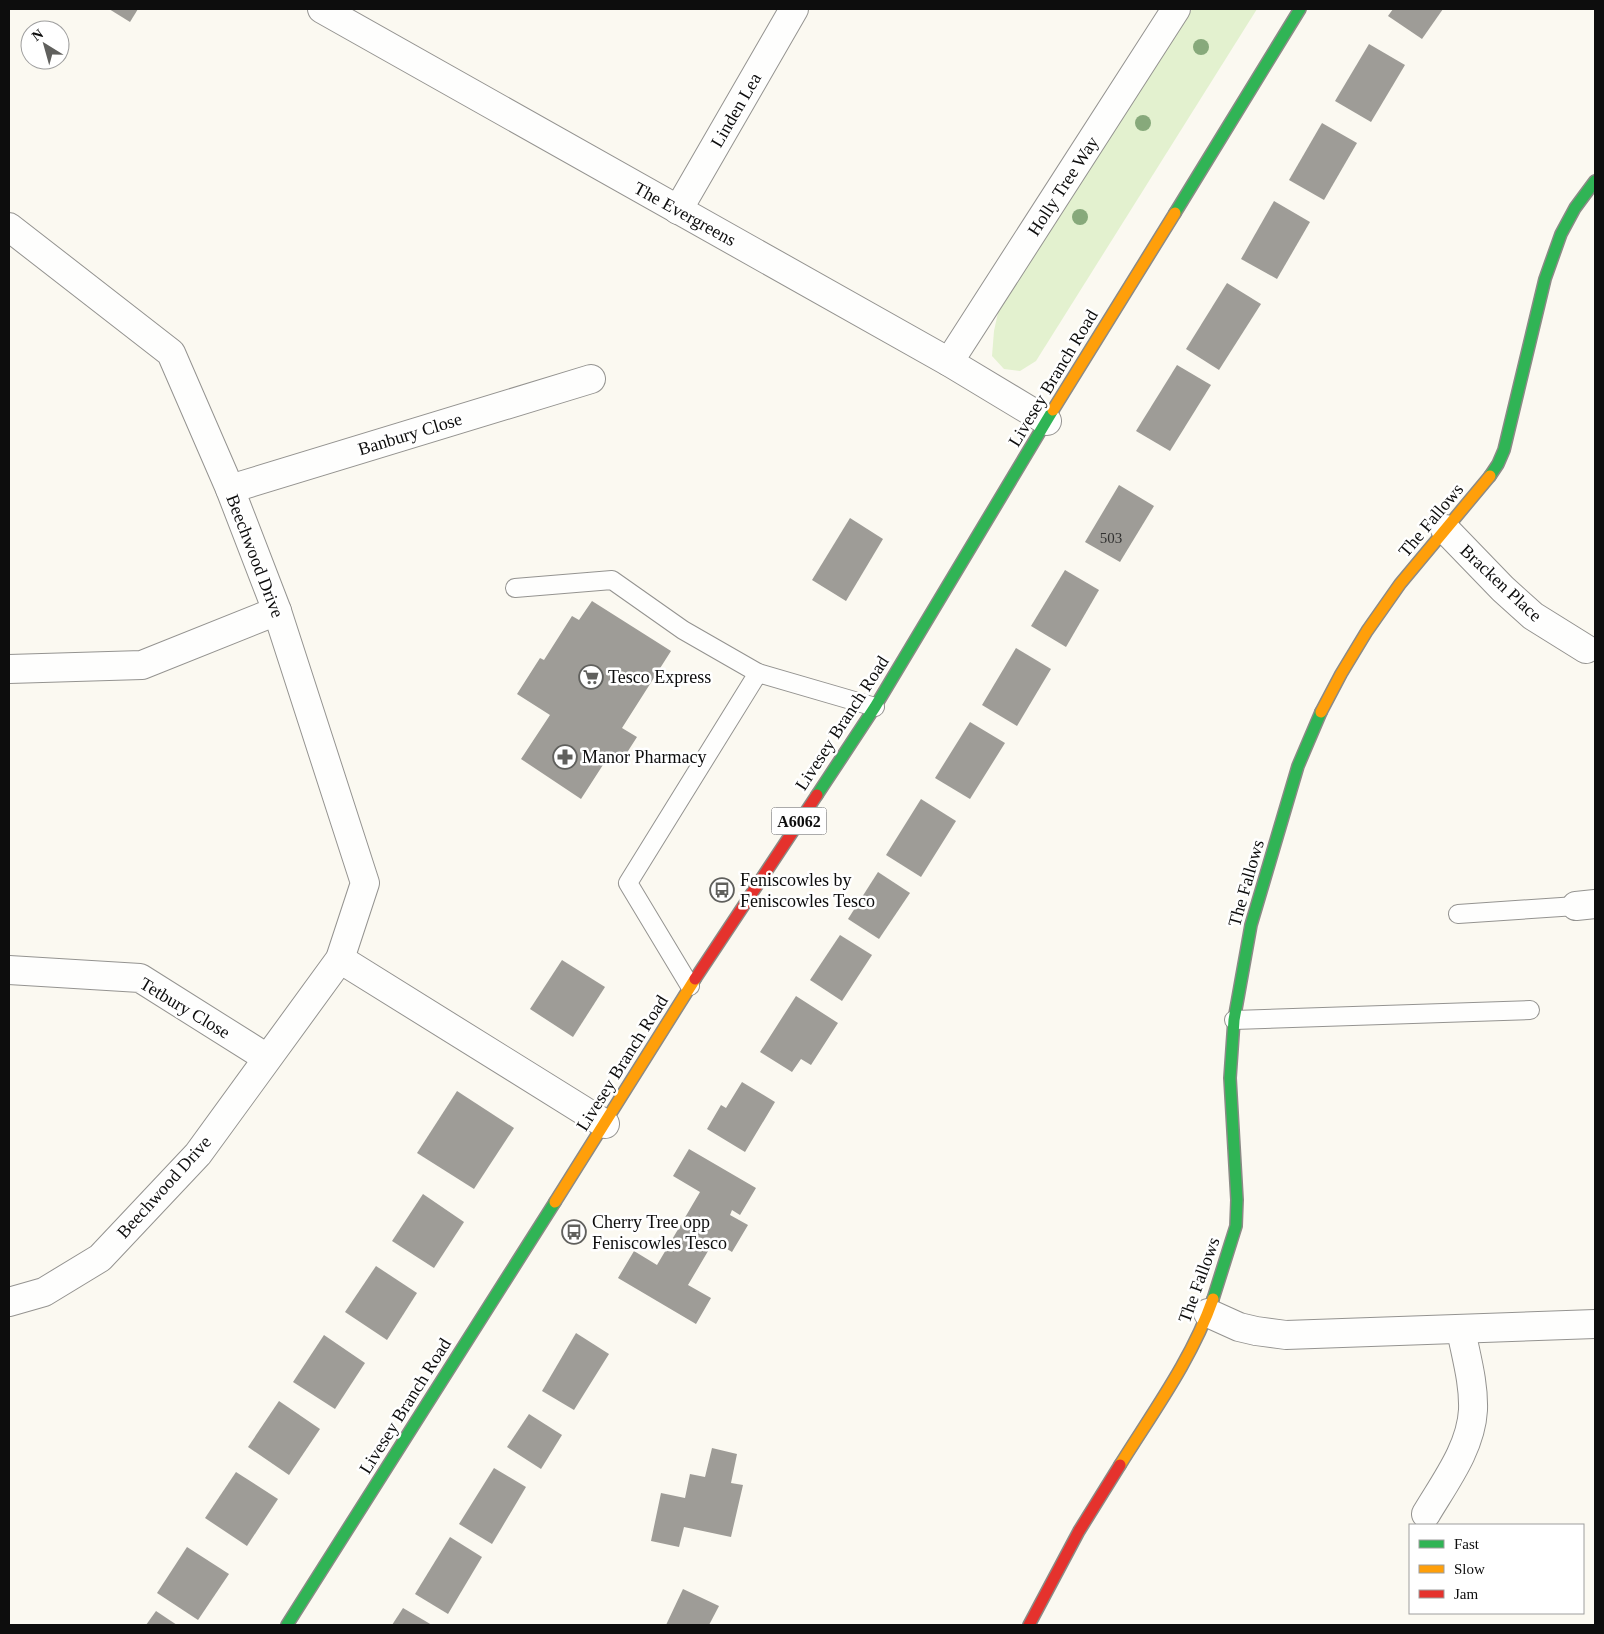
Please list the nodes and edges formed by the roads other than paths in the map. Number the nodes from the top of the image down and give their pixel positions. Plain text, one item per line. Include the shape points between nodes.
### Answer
1 (322, 9) edge
2 (794, 9) edge
3 (1176, 9) edge
4 (1300, 9) edge
5 (1595, 183) edge
6 (678, 210) junction
7 (9, 228) edge
8 (949, 362) junction
9 (591, 379) dead end
10 (1047, 421) junction
11 (230, 489) junction
12 (1445, 529) junction
13 (516, 588) dead end
14 (278, 611) junction
15 (1586, 649) dead end
16 (9, 669) edge
17 (758, 673) junction
18 (875, 707) junction
19 (1586, 905) edge
20 (1458, 914) dead end
21 (340, 960) junction
22 (9, 970) edge
23 (690, 986) junction
24 (1530, 1010) dead end
25 (1234, 1020) junction
26 (267, 1058) junction
27 (605, 1124) junction
28 (9, 1302) edge
29 (1208, 1313) junction
30 (1595, 1324) edge
31 (1461, 1330) junction
32 (1426, 1514) dead end
33 (287, 1625) edge
34 (1029, 1625) edge

1 - 6 street, The Evergreens
2 - 6 street, Linden Lea
3 - 8 street, Holly Tree Way
4 - 10 main road, Livesey Branch Road / A6062
5 - 12 main road, The Fallows via 1560,234 1498,464
6 - 8 street, The Evergreens
7 - 11 street, Beechwood Drive via 171,353
8 - 10 street, The Evergreens
9 - 11 street, Banbury Close
10 - 18 main road, Livesey Branch Road / A6062
11 - 14 street, Beechwood Drive
12 - 15 street, Bracken Place via 1534,616
12 - 25 main road, The Fallows via 1367,631 1318,719 1298,766 1251,925
13 - 17 lane via 612,580 683,630
14 - 16 street via 142,665
14 - 21 street, Beechwood Drive via 365,883
17 - 18 lane
17 - 23 lane via 628,883
18 - 23 main road, Livesey Branch Road / A6062
19 - 20 lane
21 - 26 street, Beechwood Drive
21 - 27 street
22 - 26 street, Tetbury Close via 140,978
23 - 27 main road, Livesey Branch Road / A6062
24 - 25 lane
25 - 29 main road, The Fallows via 1230,1078 1236,1226
26 - 28 street, Beechwood Drive via 198,1154 100,1258 44,1292
27 - 33 main road, Livesey Branch Road / A6062
29 - 31 street via 1256,1332 1286,1335
29 - 34 main road, The Fallows via 1186,1358 1079,1531
30 - 31 street
31 - 32 street via 1472,1387 1470,1430 1454,1466

